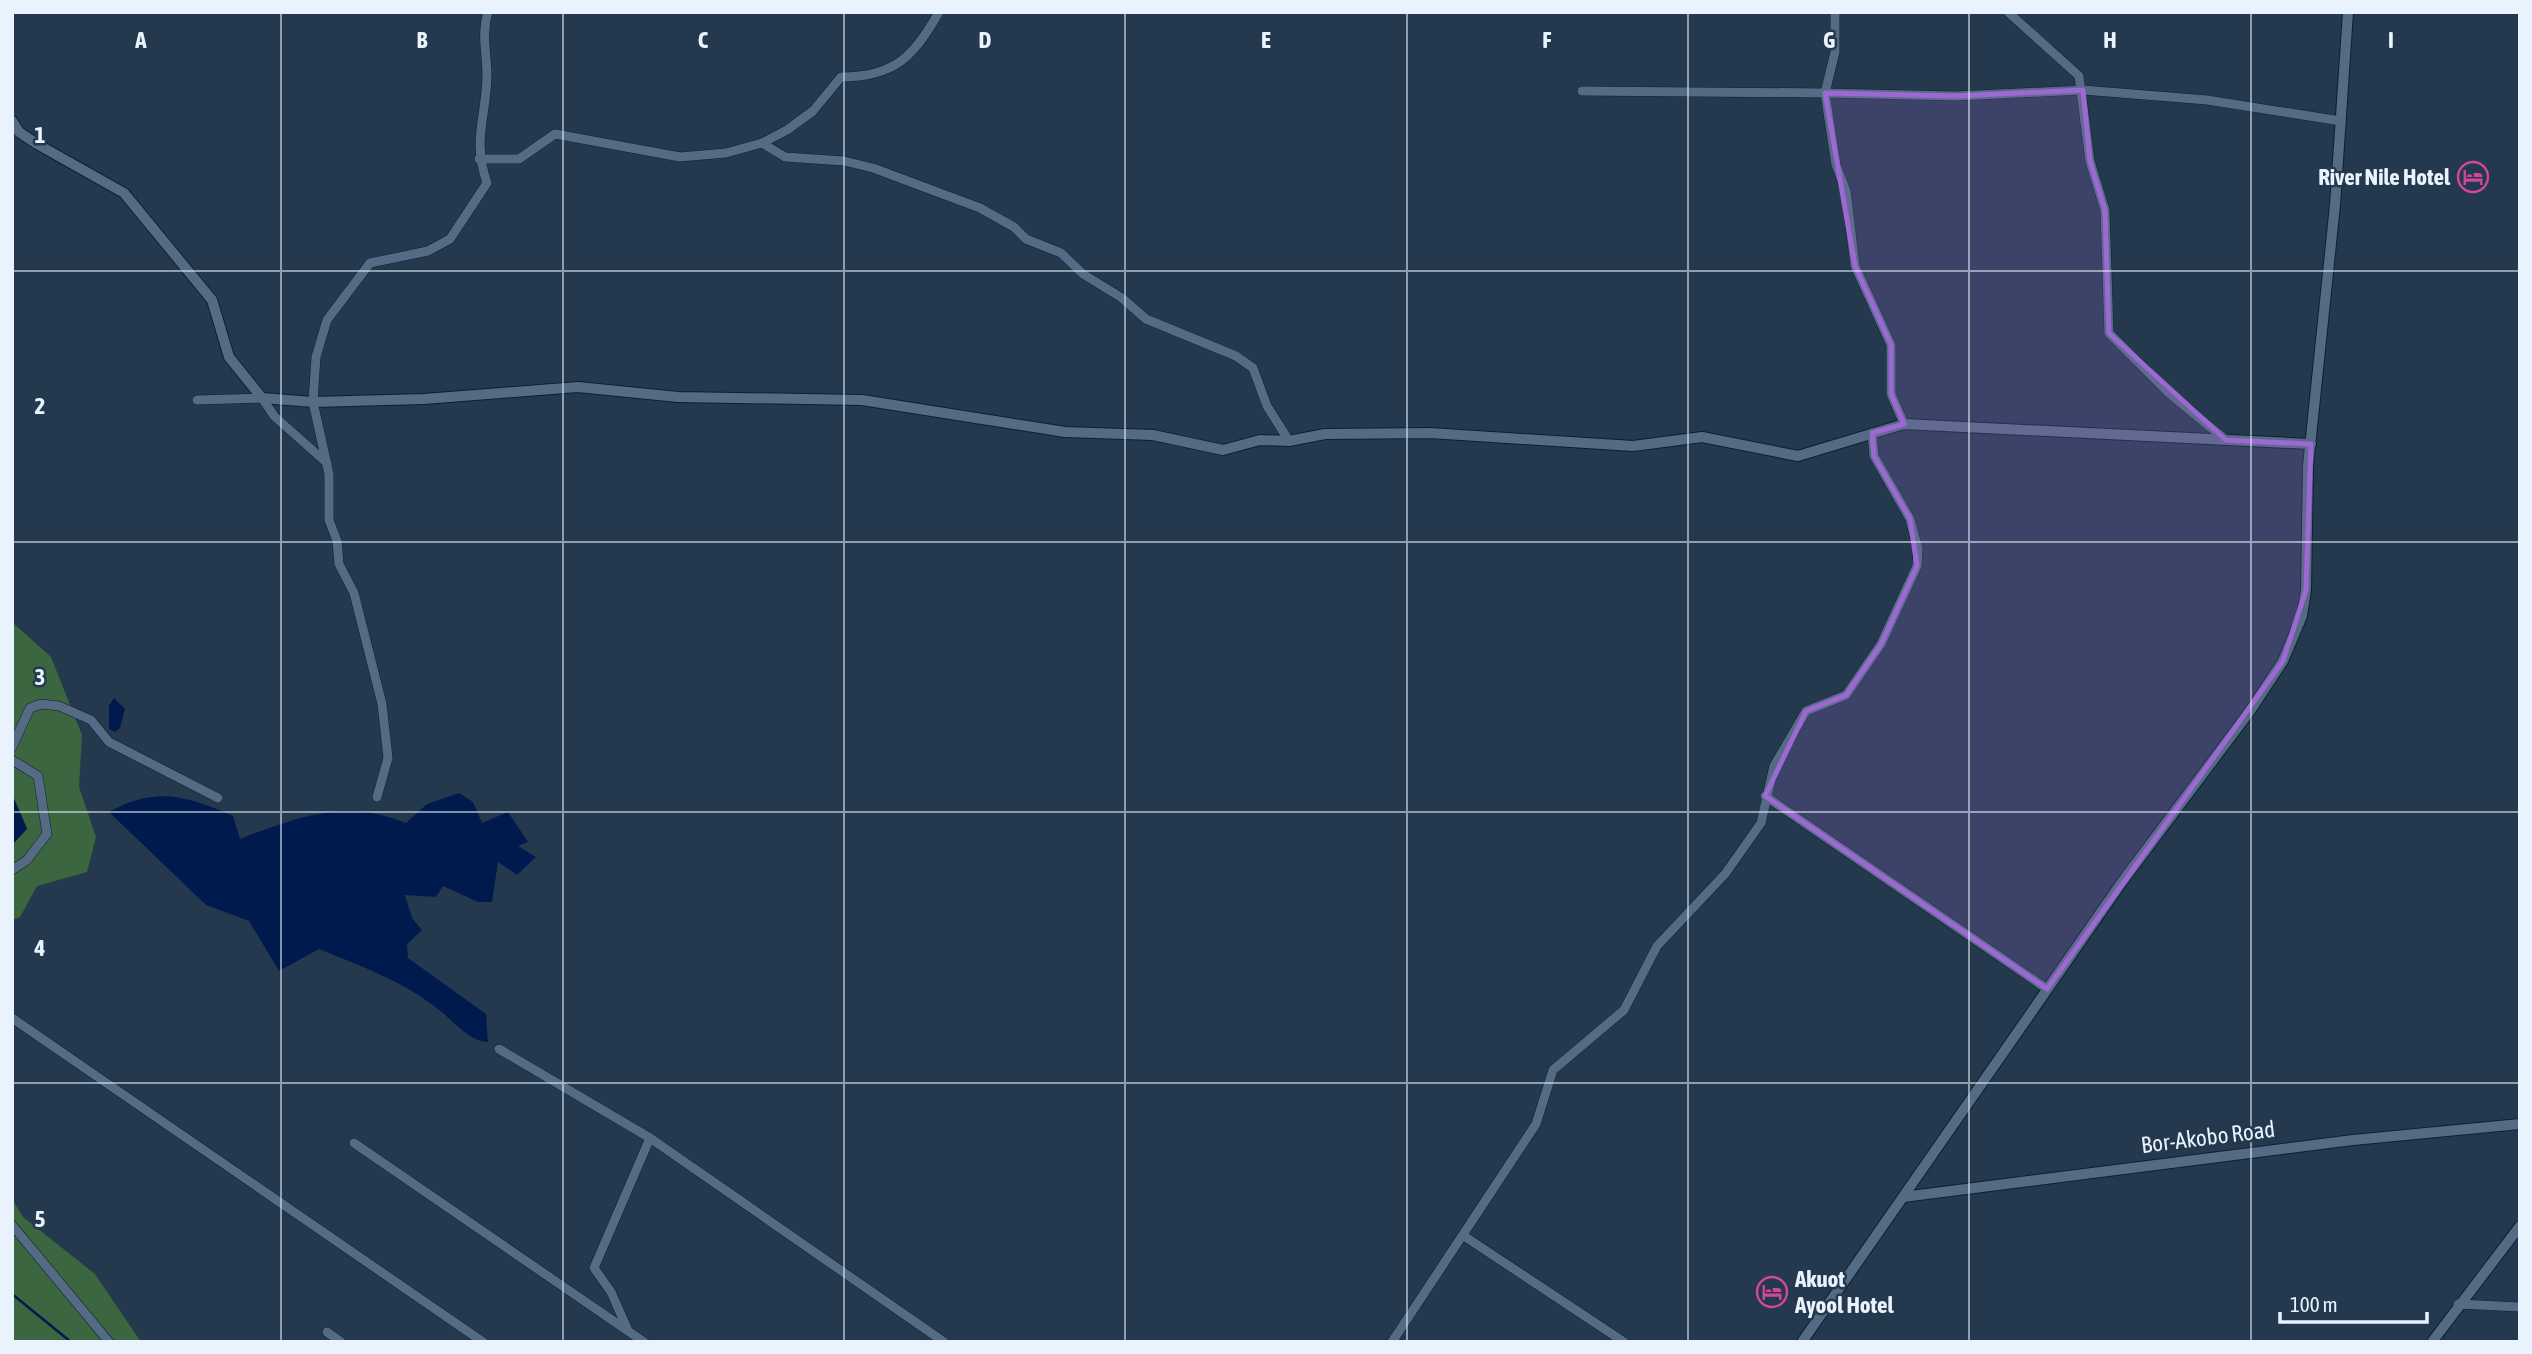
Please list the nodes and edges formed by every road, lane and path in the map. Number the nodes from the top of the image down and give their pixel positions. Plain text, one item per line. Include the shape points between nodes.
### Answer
1 (488, 12) edge
2 (939, 12) edge
3 (1835, 12) edge
4 (2008, 12) edge
5 (2347, 12) edge
6 (2083, 90) junction
7 (1582, 91) dead end
8 (1825, 93) junction
9 (12, 121) edge
10 (2341, 121) junction
11 (762, 143) junction
12 (479, 159) junction
13 (262, 398) junction
14 (197, 400) dead end
15 (313, 402) junction
16 (1904, 424) junction
17 (1872, 433) junction
18 (2226, 440) junction
19 (1289, 441) junction
20 (2311, 444) junction
21 (327, 463) junction
22 (12, 747) edge
23 (12, 760) edge
24 (1765, 796) junction
25 (377, 797) dead end
26 (218, 798) dead end
27 (12, 870) edge
28 (2047, 989) junction
29 (12, 1018) edge
30 (499, 1049) dead end
31 (2520, 1124) edge
32 (650, 1138) junction
33 (354, 1143) dead end
34 (1903, 1197) junction
35 (12, 1225) edge
36 (2520, 1226) edge
37 (1464, 1236) junction
38 (2458, 1304) junction
39 (2520, 1307) edge
40 (627, 1330) junction
41 (327, 1332) dead end
42 (109, 1342) edge
43 (341, 1342) edge
44 (483, 1342) edge
45 (644, 1342) edge
46 (944, 1342) edge
47 (1392, 1342) edge
48 (1624, 1342) edge
49 (1802, 1342) edge
50 (2432, 1342) edge

1 - 12 street via 482,29 486,77
2 - 11 street via 903,63 889,70 841,77 813,111
3 - 8 street via 1835,52
4 - 6 street via 2079,76
5 - 10 street
6 - 8 street via 1956,96
6 - 10 street via 2207,100
6 - 18 street via 2090,161 2105,210 2109,333 2169,393
7 - 8 street
8 - 16 street via 1836,165 1846,191 1855,266 1891,345 1891,394
9 - 13 street via 37,144 124,193 212,300 229,357
10 - 20 street
11 - 12 street via 726,153 680,157 555,134 519,159
11 - 19 street via 785,157 873,168 980,208 1026,239 1061,253 1146,319 1236,356 1253,368 1267,406
12 - 15 street via 487,183 450,239 428,251 370,263 344,295 327,320 316,357
13 - 14 street
13 - 15 street
13 - 21 street via 274,416
15 - 19 street via 578,387 678,397 862,400 1065,432 1153,435 1223,450 1259,440
15 - 21 street
16 - 17 street
16 - 18 street
17 - 19 street via 1798,456 1702,437 1633,446 1430,433 1325,434
17 - 24 street via 1874,456 1910,519 1917,566 1881,644 1846,695 1806,711 1774,766
18 - 20 street
20 - 28 street via 2306,590 2302,615 2283,661
21 - 25 street via 329,520 339,564 354,593 382,704 388,758
22 - 26 street via 30,708 59,706 91,720 109,742
23 - 27 street via 38,776 47,834 27,860
24 - 28 street
24 - 37 street via 1761,823 1725,874 1657,946 1625,1010 1553,1070 1536,1124
28 - 34 street
29 - 44 street
30 - 32 street
31 - 34 street, Bor-Akobo Road via 2342,1141
32 - 40 street via 594,1268 611,1292
32 - 46 street
33 - 40 street
34 - 49 street
35 - 42 street
36 - 38 street
37 - 47 street
37 - 48 street
38 - 39 street
38 - 50 street
40 - 45 street
41 - 43 street

